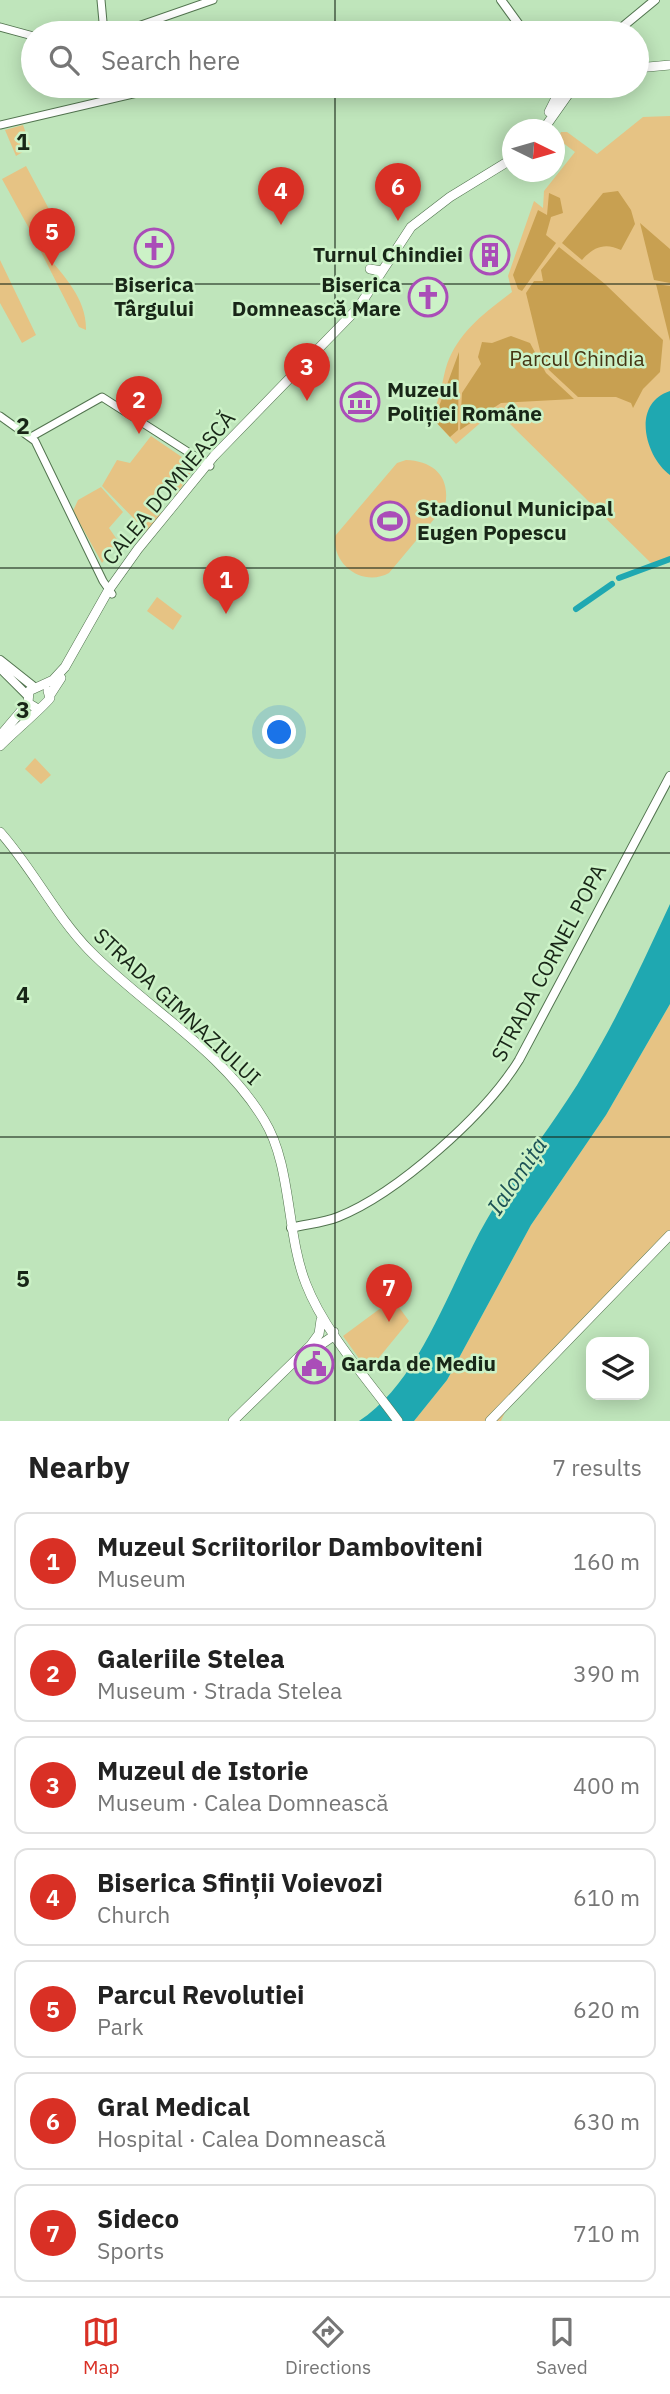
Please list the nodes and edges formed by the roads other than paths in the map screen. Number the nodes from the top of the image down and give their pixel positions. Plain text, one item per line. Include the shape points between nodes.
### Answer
1 (101, 0) edge
2 (213, 0) edge
3 (501, 0) edge
4 (655, 0) edge
5 (663, 0) edge
6 (103, 21) edge
7 (153, 21) edge
8 (516, 21) edge
9 (630, 21) edge
10 (639, 21) edge
11 (0, 27) edge
12 (21, 33) edge
13 (670, 65) edge
14 (649, 67) edge
15 (110, 98) edge
16 (556, 98) edge
17 (565, 98) edge
18 (105, 99) joint
19 (546, 119) edge
20 (549, 119) edge
21 (0, 125) edge
22 (502, 166) edge
23 (502, 172) edge
24 (370, 269) dead end
25 (382, 271) junction
26 (0, 416) edge
27 (31, 437) junction
28 (193, 456) junction
29 (208, 465) junction
30 (198, 475) junction
31 (110, 593) junction
32 (0, 660) edge
33 (0, 668) edge
34 (38, 686) junction
35 (50, 695) junction
36 (28, 699) junction
37 (38, 709) junction
38 (0, 736) edge
39 (0, 746) edge
40 (670, 776) edge
41 (0, 832) edge
42 (291, 1228) junction
43 (670, 1235) edge
44 (317, 1306) junction
45 (321, 1320) junction
46 (333, 1336) junction
47 (313, 1346) junction
48 (297, 1361) junction
49 (233, 1421) edge
50 (240, 1421) edge
51 (398, 1421) edge
52 (490, 1421) edge

1 - 6 street
2 - 7 street
3 - 8 main road
4 - 9 main road
5 - 10 main road
11 - 12 street
13 - 14 main road
15 - 18 street
16 - 19 main road
17 - 20 main road
18 - 21 street
22 - 25 main road, CALEA DOMNEASCĂ via 411,227
23 - 29 main road, CALEA DOMNEASCĂ via 414,230 347,328
24 - 25 main road
25 - 29 main road, CALEA DOMNEASCĂ via 329,340
26 - 27 street
27 - 28 street via 103,397
27 - 31 street
28 - 29 street
28 - 30 street
29 - 30 main road, CALEA DOMNEASCĂ
29 - 31 main road, CALEA DOMNEASCĂ
30 - 31 main road, CALEA DOMNEASCĂ via 138,549
31 - 34 main road, CALEA DOMNEASCĂ via 57,677
31 - 35 main road, CALEA DOMNEASCĂ via 86,642
32 - 34 main road
33 - 36 main road
34 - 35 main road
34 - 36 main road, CALEA DOMNEASCĂ
35 - 37 main road, CALEA DOMNEASCĂ via 48,704
36 - 37 main road
36 - 38 main road
37 - 39 main road
40 - 42 main road, STRADA CORNEL POPA via 526,1048 501,1086 440,1147 395,1183 336,1218
41 - 42 main road, STRADA GIMNAZIULUI via 88,949 248,1096 273,1139
42 - 44 main road, STRADA GIMNAZIULUI
43 - 52 main road
44 - 45 main road
44 - 46 main road
45 - 46 main road
45 - 47 main road
46 - 47 main road
46 - 47 main road
46 - 51 main road
47 - 48 main road
48 - 49 main road
48 - 50 main road

